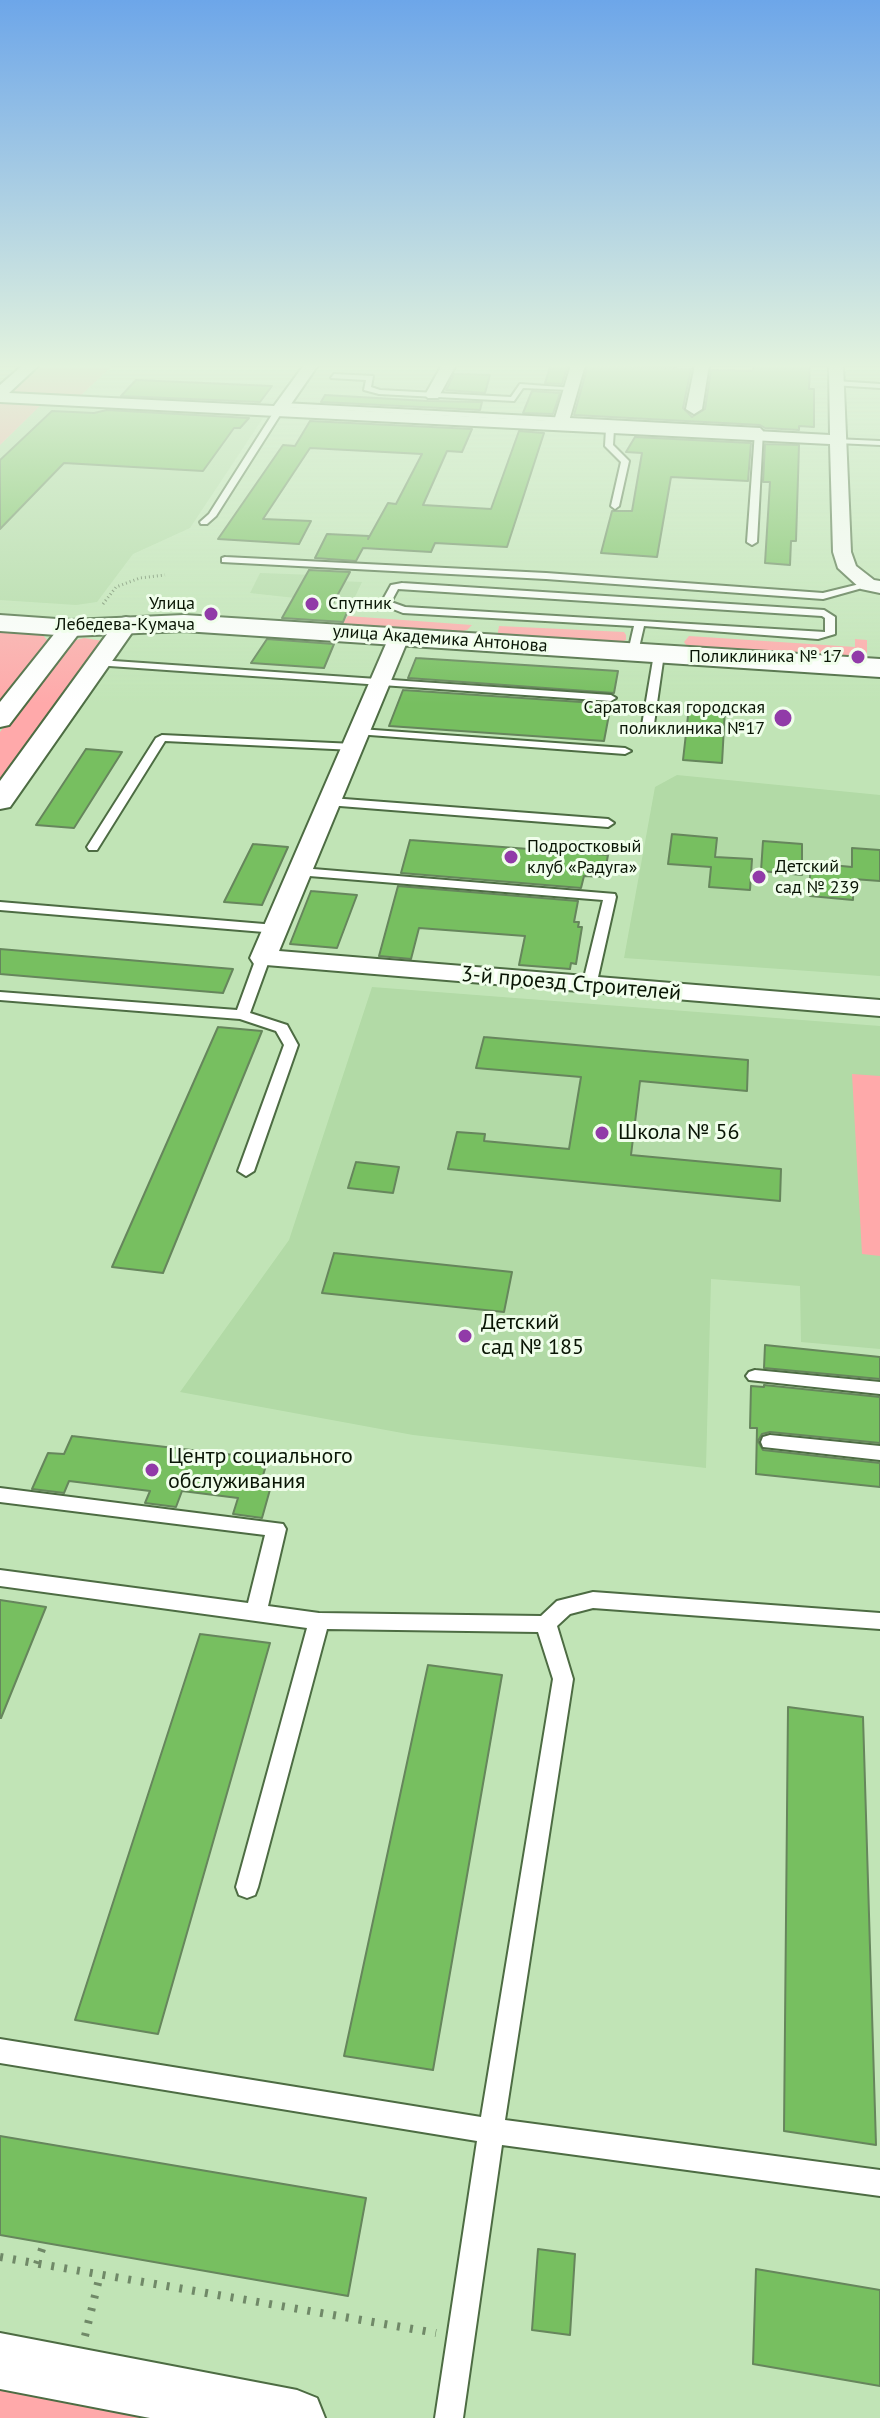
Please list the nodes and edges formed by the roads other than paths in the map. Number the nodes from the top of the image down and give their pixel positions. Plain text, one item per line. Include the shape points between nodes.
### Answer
1 (236, 478) edge
2 (621, 478) edge
3 (756, 478) edge
4 (839, 478) edge
5 (615, 506) dead end
6 (204, 522) dead end
7 (752, 542) dead end
8 (225, 560) dead end
9 (874, 586) edge
10 (0, 623) edge
11 (640, 623) junction
12 (126, 624) junction
13 (71, 628) junction
14 (399, 637) junction
15 (646, 653) junction
16 (99, 663) junction
17 (880, 668) edge
18 (379, 682) junction
19 (611, 698) dead end
20 (0, 719) edge
21 (647, 731) dead end
22 (357, 740) junction
23 (625, 751) dead end
24 (0, 801) edge
25 (331, 802) junction
26 (608, 823) dead end
27 (93, 847) dead end
28 (301, 872) junction
29 (0, 906) edge
30 (276, 929) junction
31 (263, 958) junction
32 (589, 986) junction
33 (0, 996) edge
34 (880, 1008) edge
35 (242, 1015) junction
36 (246, 1171) dead end
37 (755, 1376) dead end
38 (880, 1388) edge
39 (770, 1442) dead end
40 (880, 1453) edge
41 (0, 1495) edge
42 (0, 1578) edge
43 (256, 1613) junction
44 (319, 1621) junction
45 (880, 1621) edge
46 (546, 1624) junction
47 (247, 1887) dead end
48 (0, 2051) edge
49 (491, 2131) junction
50 (880, 2183) edge
51 (0, 2361) edge
52 (297, 2418) edge
53 (449, 2418) edge

1 - 6 lane
2 - 5 lane
3 - 7 lane
4 - 9 street via 847,568
8 - 9 lane via 823,596
10 - 13 main road, улица Академика Антонова
11 - 11 lane via 830,634 830,617 824,613 402,586 394,587 386,603 403,610
11 - 15 lane
12 - 13 main road, улица Академика Антонова
12 - 14 main road, улица Академика Антонова
12 - 16 street
13 - 20 street
14 - 15 main road, улица Академика Антонова
14 - 18 street
15 - 17 main road, улица Академика Антонова
15 - 21 lane
16 - 18 lane
16 - 24 street
18 - 19 lane
18 - 22 street
22 - 23 lane
22 - 25 street
22 - 27 lane via 162,738
25 - 26 lane
25 - 28 street
28 - 30 street
28 - 32 lane via 610,897
29 - 30 lane
30 - 31 street
31 - 32 street, 3-й проезд Строителей
31 - 35 lane
32 - 34 street, 3-й проезд Строителей
33 - 35 lane
35 - 36 lane via 282,1028 291,1045
37 - 38 lane
39 - 40 lane
41 - 43 lane via 276,1529
42 - 43 lane
43 - 44 lane
44 - 46 lane
44 - 47 lane
45 - 46 lane via 593,1600 564,1607
46 - 49 lane via 563,1679
48 - 49 lane
49 - 50 lane
49 - 53 lane
51 - 52 street

